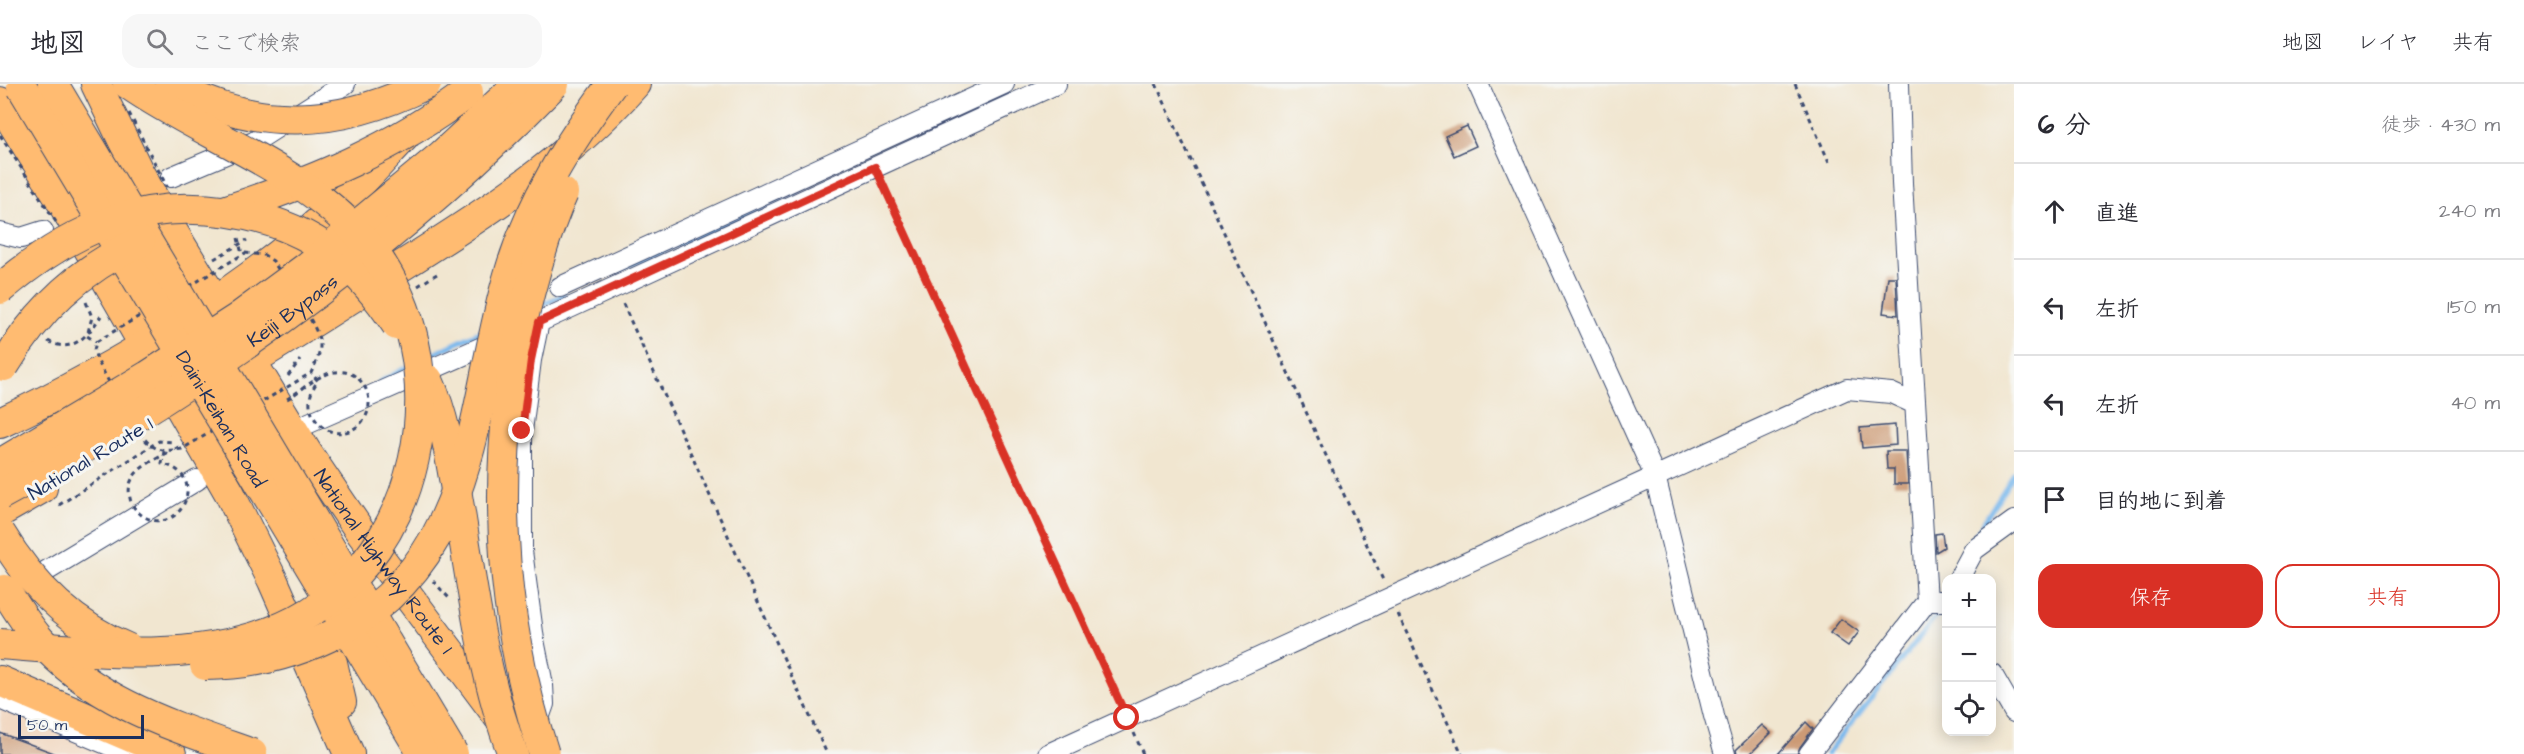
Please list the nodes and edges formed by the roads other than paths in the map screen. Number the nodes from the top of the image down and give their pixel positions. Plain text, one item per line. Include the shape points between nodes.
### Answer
1 (20, 84) edge
2 (53, 84) edge
3 (69, 84) edge
4 (96, 84) edge
5 (170, 84) edge
6 (345, 84) edge
7 (426, 84) edge
8 (455, 84) edge
9 (478, 84) edge
10 (519, 84) edge
11 (554, 84) edge
12 (612, 84) edge
13 (619, 84) edge
14 (635, 84) edge
15 (1004, 84) edge
16 (1056, 84) edge
17 (1478, 84) edge
18 (1899, 84) edge
19 (127, 96) edge
20 (0, 102) edge
21 (866, 147) junction
22 (875, 167) junction
23 (171, 186) road end
24 (55, 221) junction
25 (0, 233) edge
26 (604, 267) junction
27 (614, 286) junction
28 (560, 287) dead end
29 (0, 289) edge
30 (213, 301) junction
31 (539, 322) junction
32 (145, 344) junction
33 (198, 356) junction
34 (250, 361) junction
35 (0, 375) edge
36 (180, 404) junction
37 (1915, 404) junction
38 (0, 423) edge
39 (309, 423) dead end
40 (0, 465) edge
41 (1655, 476) junction
42 (197, 480) dead end
43 (0, 495) edge
44 (0, 512) edge
45 (2014, 521) edge
46 (0, 533) edge
47 (1962, 574) edge
48 (0, 577) edge
49 (0, 599) edge
50 (1937, 601) edge
51 (0, 644) edge
52 (0, 681) edge
53 (1996, 681) edge
54 (0, 699) edge
55 (2014, 711) edge
56 (130, 754) edge
57 (171, 754) edge
58 (252, 754) edge
59 (349, 754) edge
60 (354, 754) edge
61 (423, 754) edge
62 (453, 754) edge
63 (513, 754) edge
64 (526, 754) edge
65 (544, 754) edge
66 (1048, 754) edge
67 (1725, 754) edge
68 (1809, 754) edge

1 - 61 highway, Daini-Keihan Road, bridge
2 - 62 highway, Daini-Keihan Road, bridge
3 - 33 highway, bridge via 122,228
4 - 30 highway, National Highway Route 1 via 138,171
5 - 7 highway, bridge via 215,104 254,115 319,119 392,101
6 - 23 street via 255,142
8 - 30 highway, bridge via 340,203
9 - 35 highway, bridge via 434,118 365,157 329,174 160,233 99,264 44,308 22,335
10 - 33 highway, Keiji Bypass, bridge via 433,162
11 - 33 highway, Keiji Bypass, bridge via 460,174 326,286 250,341
12 - 46 highway, bridge via 556,166 521,240 498,318 473,440 444,522 407,579 356,622 322,640 264,659 226,665 156,659 107,638 60,608 24,569
13 - 65 highway, bridge via 574,169 542,246 509,391 504,441 504,547 516,645
14 - 34 highway via 578,143 528,183
15 - 21 street
16 - 22 street
17 - 41 street
18 - 37 street
19 - 51 highway, bridge via 290,178 343,218 380,261 404,310 412,339 421,400 414,464 394,517 362,566 321,604 273,631 211,648 161,653
20 - 24 highway
21 - 22 street
21 - 26 street
22 - 27 street
24 - 25 street via 21,238
24 - 32 highway
26 - 27 street
26 - 28 street
27 - 31 street
29 - 63 highway, bridge via 70,239 113,221 157,211 208,210 260,219 284,226 333,253 388,311 429,384 449,452 473,592 494,690
30 - 33 highway
30 - 33 highway via 208,344 211,370
30 - 34 highway, National Highway Route 1
31 - 39 street
31 - 64 street via 522,431 522,551 544,704
32 - 33 highway
32 - 36 highway
32 - 38 highway
33 - 34 highway
33 - 36 highway
33 - 36 highway via 189,352 188,386
33 - 40 highway, Keiji Bypass, bridge
33 - 43 highway, Keiji Bypass, bridge via 78,451
33 - 60 highway via 274,480 293,524 314,587
34 - 64 highway, National Highway Route 1 via 362,534
36 - 44 highway, National Route 1
36 - 59 highway via 273,581
37 - 41 street via 1891,393 1847,389
37 - 50 street
41 - 66 street
41 - 67 street
42 - 49 street
45 - 47 street via 1974,550
48 - 58 highway, bridge via 23,620 63,663 88,683 154,719
50 - 68 street
52 - 57 highway
53 - 55 street
54 - 56 street

